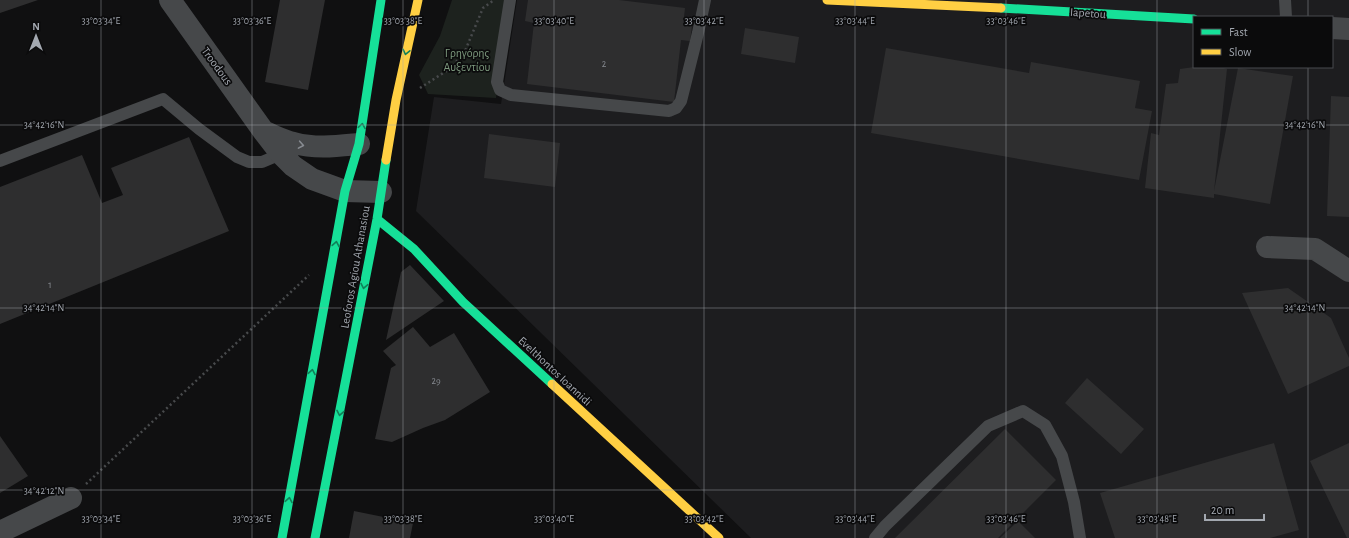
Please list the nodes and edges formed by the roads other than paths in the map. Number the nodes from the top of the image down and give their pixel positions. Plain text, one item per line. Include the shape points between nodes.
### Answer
1 (170, 0) edge
2 (381, 0) edge
3 (418, 0) edge
4 (510, 0) edge
5 (705, 0) edge
6 (827, 0) edge
7 (1285, 0) edge
8 (882, 1) edge
9 (1049, 5) edge
10 (426, 6) dead end
11 (1286, 16) edge
12 (1193, 19) edge
13 (412, 28) junction
14 (1333, 28) edge
15 (1349, 29) edge
16 (264, 132) junction
17 (359, 144) junction
18 (281, 154) junction
19 (0, 160) edge
20 (346, 191) junction
21 (380, 192) junction
22 (377, 219) junction
23 (1267, 247) dead end
24 (1349, 271) edge
25 (71, 498) road end
26 (0, 532) edge
27 (282, 538) edge
28 (315, 538) edge
29 (719, 538) edge
30 (875, 538) edge
31 (1080, 538) edge

1 - 16 street, Troodous
17 -> 2 main road, Leoforos Agiou Athanasiou
3 - 13 main road, Leoforos Agiou Athanasiou
4 - 5 lane via 497,82 500,90 511,95 669,111 681,102
6 - 8 main road, Iapetou
7 - 11 lane
8 - 9 main road, Iapetou
9 - 12 main road, Iapetou
10 - 13 main road
13 -> 21 main road, Leoforos Agiou Athanasiou
14 - 15 street
16 -> 17 street via 307,146
16 - 18 street, Troodous
17 - 20 main road, Leoforos Agiou Athanasiou
18 - 19 lane via 262,162 249,162 237,157 163,99
18 - 20 street, Troodous via 312,179
20 - 21 street, Troodous
27 -> 20 main road, Leoforos Agiou Athanasiou
21 - 22 main road, Leoforos Agiou Athanasiou
22 -> 28 main road, Leoforos Agiou Athanasiou
22 - 29 main road, Evelthontos Ioannidi via 414,249 462,302
23 - 24 street via 1315,249
25 - 26 street
30 - 31 lane via 988,426 1023,411 1045,425 1062,456

